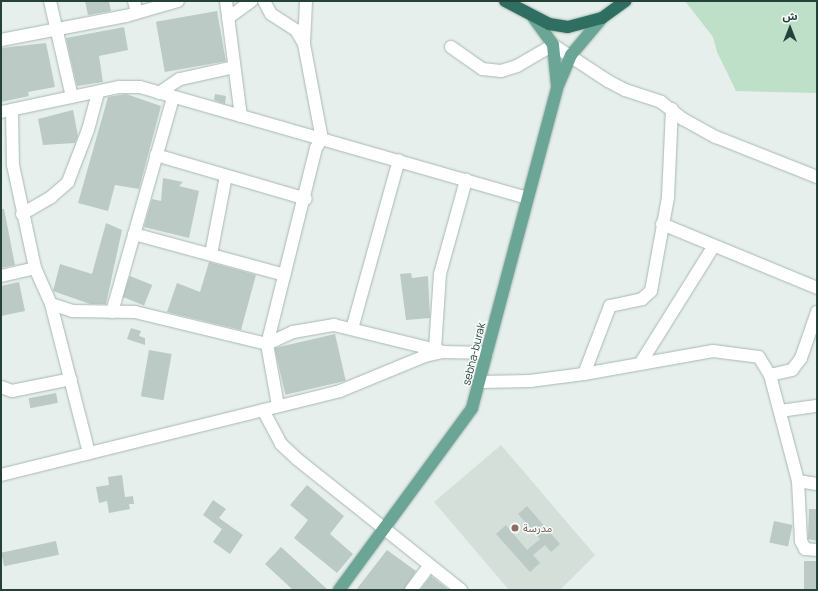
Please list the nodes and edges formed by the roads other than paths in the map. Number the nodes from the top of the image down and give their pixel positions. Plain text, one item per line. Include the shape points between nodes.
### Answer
1 (50, 1) edge
2 (134, 1) edge
3 (178, 1) edge
4 (226, 1) edge
5 (251, 1) edge
6 (264, 1) edge
7 (306, 1) edge
8 (626, 1) edge
9 (509, 2) edge
10 (137, 13) junction
11 (533, 17) junction
12 (228, 18) junction
13 (602, 18) junction
14 (57, 31) junction
15 (1, 40) edge
16 (304, 44) junction
17 (553, 44) junction
18 (451, 48) dead end
19 (571, 55) junction
20 (234, 68) junction
21 (557, 88) junction
22 (98, 92) junction
23 (158, 93) junction
24 (72, 98) junction
25 (173, 98) junction
26 (672, 109) junction
27 (6, 111) edge
28 (241, 116) junction
29 (322, 139) junction
30 (156, 156) junction
31 (399, 160) junction
32 (226, 176) junction
33 (817, 177) edge
34 (466, 180) junction
35 (528, 198) junction
36 (306, 199) junction
37 (22, 214) junction
38 (662, 224) junction
39 (134, 234) junction
40 (713, 247) junction
41 (211, 254) junction
42 (35, 268) junction
43 (285, 275) junction
44 (1, 276) edge
45 (817, 288) edge
46 (51, 304) junction
47 (112, 312) junction
48 (816, 320) edge
49 (352, 329) junction
50 (267, 344) junction
51 (438, 350) junction
52 (487, 353) junction
53 (640, 364) junction
54 (584, 374) junction
55 (770, 375) junction
56 (71, 378) junction
57 (481, 382) junction
58 (1, 387) edge
59 (278, 406) junction
60 (817, 406) edge
61 (263, 410) junction
62 (780, 411) junction
63 (89, 453) junction
64 (1, 474) edge
65 (798, 482) junction
66 (817, 484) edge
67 (383, 529) junction
68 (817, 550) edge
69 (429, 566) junction
70 (339, 590) edge
71 (411, 590) edge
72 (461, 590) edge

1 - 14 street
2 - 10 street
3 - 10 street
4 - 12 street
5 - 12 street
6 - 16 street via 271,14 296,30
7 - 16 street
8 - 13 highway, sebha-burak
9 - 11 highway, sebha-burak
10 - 14 street
11 - 13 highway, sebha-burak via 568,27
11 - 17 main road, sebha-burak
12 - 20 street
13 - 19 main road, sebha-burak
14 - 15 street
14 - 24 street
16 - 29 street
17 - 18 street via 517,66 502,71 482,69
17 - 19 street
17 - 21 main road, sebha-burak
19 - 21 main road, sebha-burak
19 - 26 street via 625,90 661,102
20 - 23 street via 180,79
20 - 28 street
21 - 35 main road, sebha-burak
22 - 23 street via 134,86
22 - 24 street
22 - 37 street via 88,130 68,182 51,197
23 - 25 street
24 - 27 street
25 - 28 street
25 - 30 street
26 - 33 street via 716,137
26 - 38 street via 669,187
27 - 37 street
28 - 29 street
29 - 31 street
29 - 36 street via 316,148
30 - 32 street
30 - 39 street
31 - 34 street
31 - 49 street
32 - 36 street
32 - 41 street
34 - 35 street
34 - 51 street via 440,274
35 - 52 main road, sebha-burak
36 - 43 street
37 - 42 street
38 - 40 street
38 - 54 street via 658,266 651,291 642,299 610,306
39 - 41 street
39 - 47 street
40 - 45 street
40 - 53 street
41 - 43 street
42 - 44 street
42 - 46 street
43 - 50 street
46 - 47 street via 72,311
46 - 56 street
47 - 50 street via 140,313
48 - 55 street via 801,358 792,370
49 - 50 street via 334,325 310,328
49 - 51 street
50 - 59 street
51 - 52 street
51 - 59 street via 357,385
52 - 57 main road, sebha-burak
53 - 54 street
53 - 55 street via 713,351 736,352 759,357
54 - 57 street via 530,381
55 - 62 street
56 - 58 street via 12,391
56 - 63 street
57 - 67 main road, sebha-burak via 472,408 461,426
59 - 61 street
60 - 62 street
61 - 63 street
61 - 67 street via 281,444
62 - 65 street
63 - 64 street
65 - 66 street
65 - 68 street via 801,541 805,549
67 - 69 street
67 - 70 main road, sebha-burak
69 - 71 street
69 - 72 street

